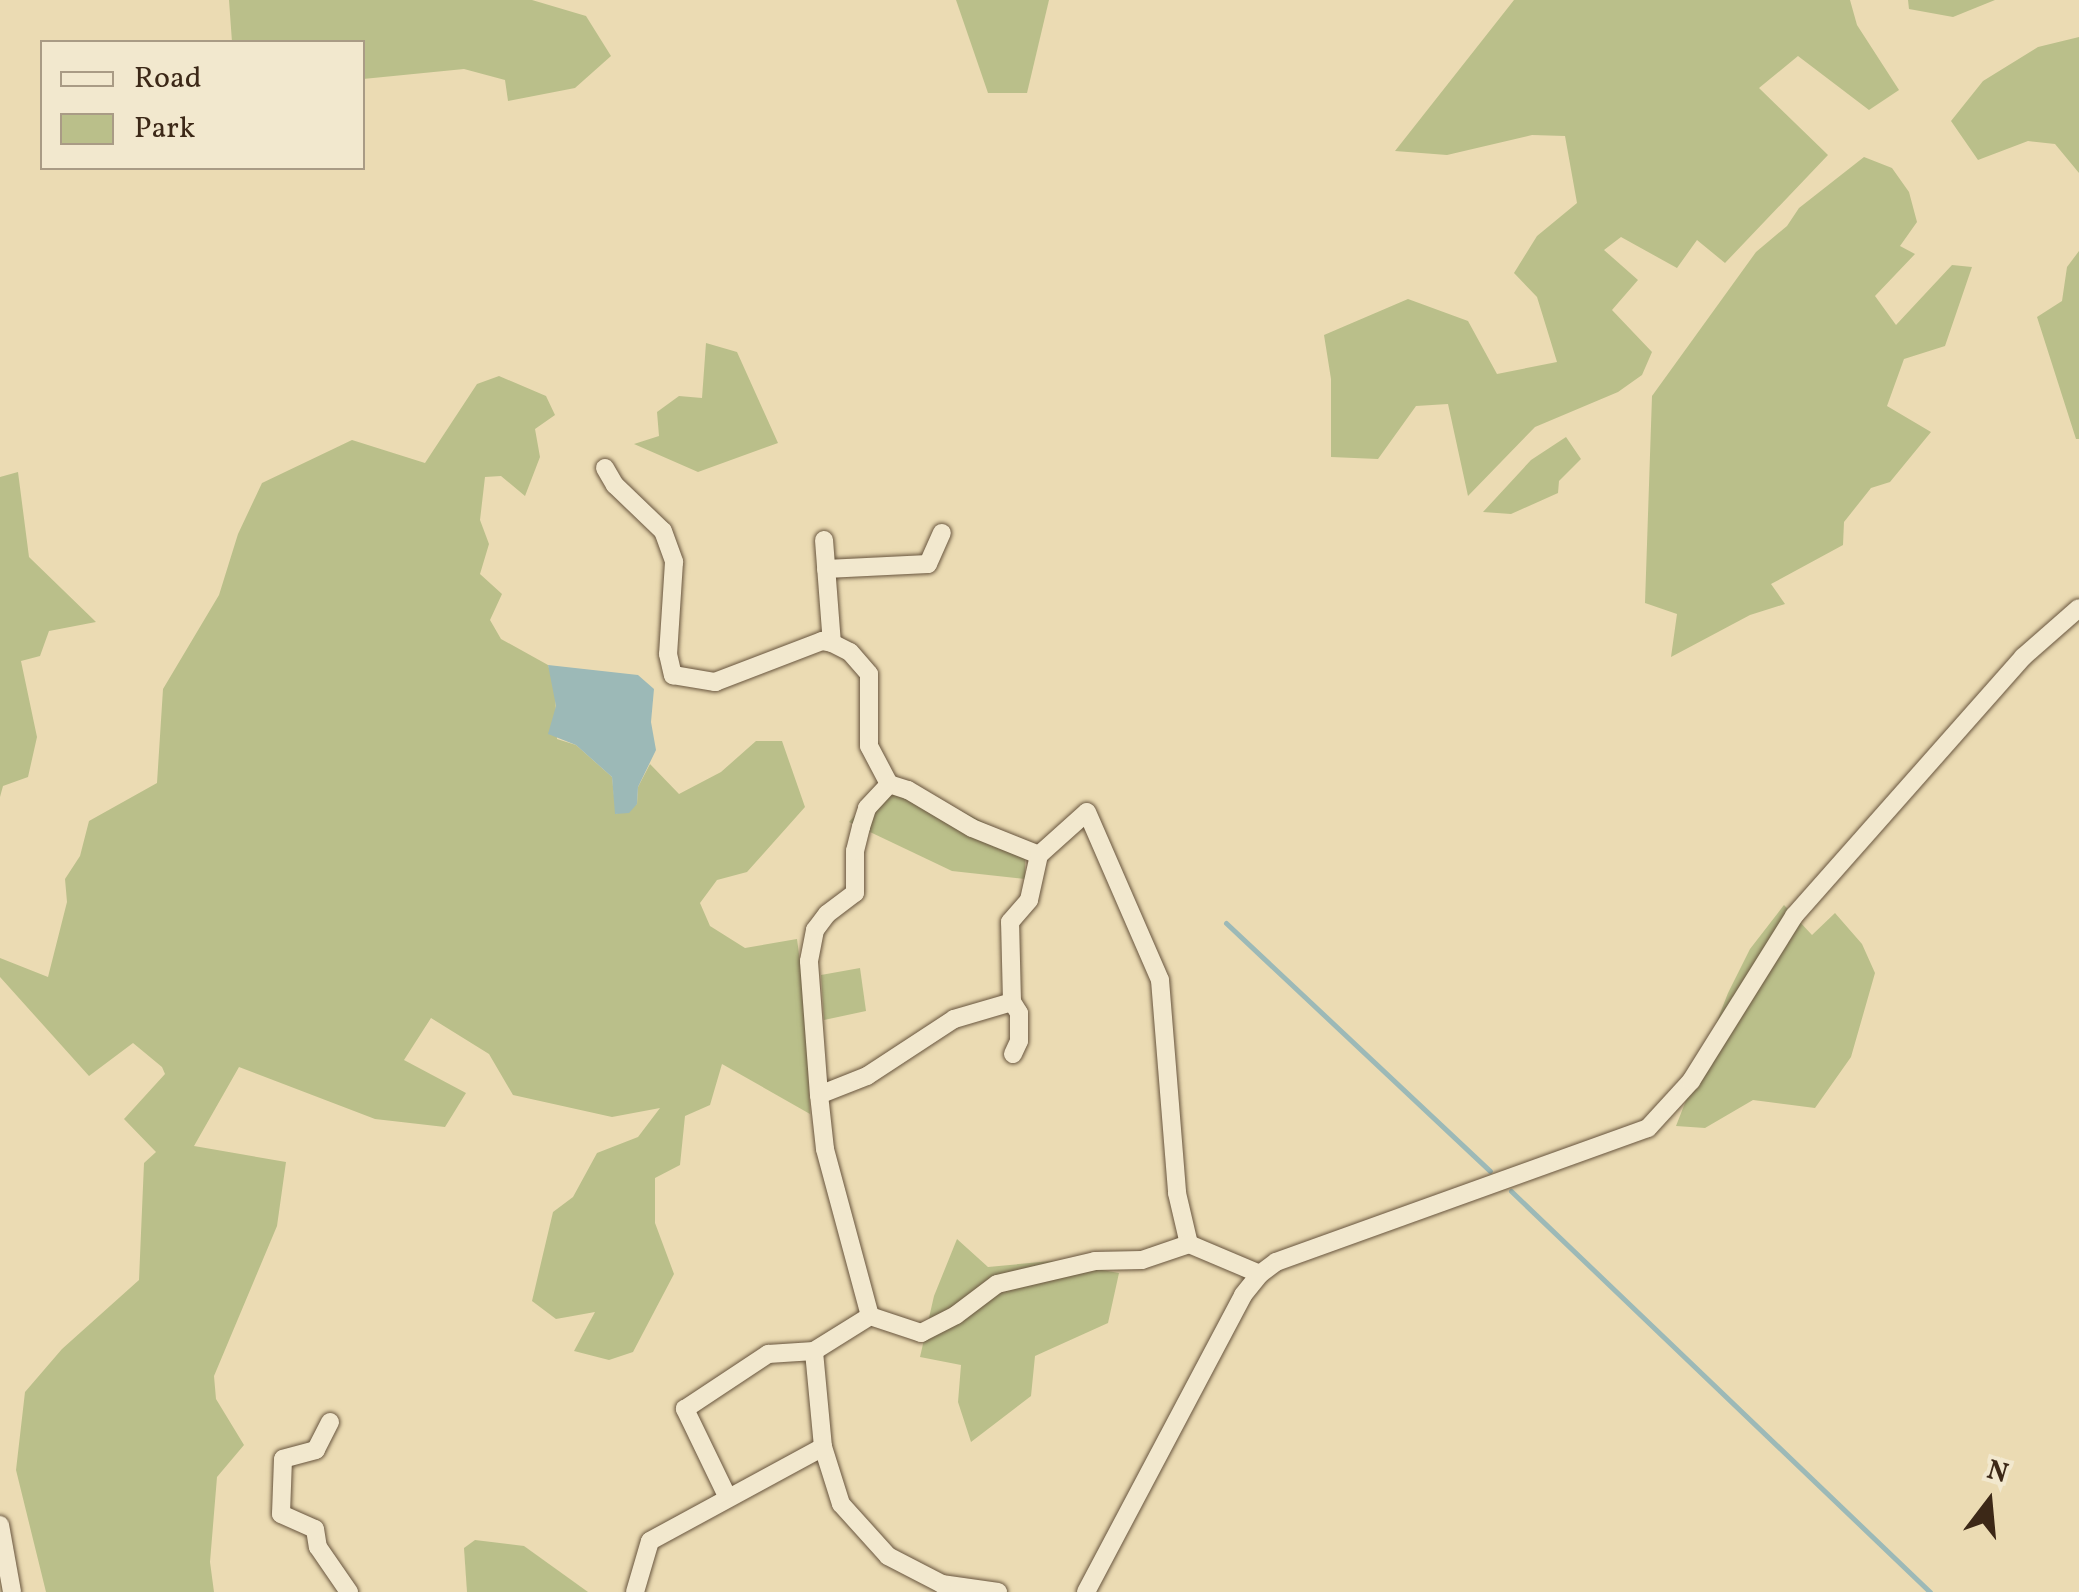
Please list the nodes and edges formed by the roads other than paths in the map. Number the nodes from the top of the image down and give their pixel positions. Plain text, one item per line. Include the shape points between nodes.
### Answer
1 (606, 468) dead end
2 (942, 532) dead end
3 (824, 540) dead end
4 (826, 569) junction
5 (2079, 608) edge
6 (832, 642) junction
7 (889, 784) junction
8 (1039, 855) junction
9 (1012, 1002) junction
10 (1013, 1054) dead end
11 (820, 1095) junction
12 (1189, 1244) junction
13 (1260, 1274) junction
14 (870, 1316) junction
15 (814, 1351) junction
16 (330, 1422) dead end
17 (823, 1447) junction
18 (726, 1496) junction
19 (0, 1526) edge
20 (963, 1590) edge
21 (12, 1592) edge
22 (349, 1592) edge
23 (635, 1592) edge
24 (998, 1592) edge
25 (1086, 1592) edge

1 - 6 street via 614,485 663,531 674,562 668,654 673,675 715,682
2 - 4 street via 928,564
3 - 4 street
4 - 6 street
5 - 13 street via 2023,656 1794,916 1691,1081 1648,1128 1276,1262
6 - 7 street via 869,674 869,746
7 - 8 street
7 - 11 street via 867,808 861,827 855,893 815,930 808,961
8 - 9 street via 1029,900 1010,922
8 - 12 street via 1087,812 1160,980 1177,1193
9 - 10 street via 1020,1012
9 - 11 street via 954,1019 867,1076
11 - 14 street via 825,1150
12 - 13 street
12 - 14 street via 1142,1260 1096,1260 997,1284 922,1333
13 - 25 street
14 - 15 street
15 - 17 street
15 - 18 street via 768,1354 685,1409
16 - 22 street via 316,1450 283,1458 281,1514 315,1529 318,1547
17 - 18 street
17 - 20 street via 841,1504 888,1556
18 - 23 street via 650,1541
19 - 21 street
20 - 24 street

